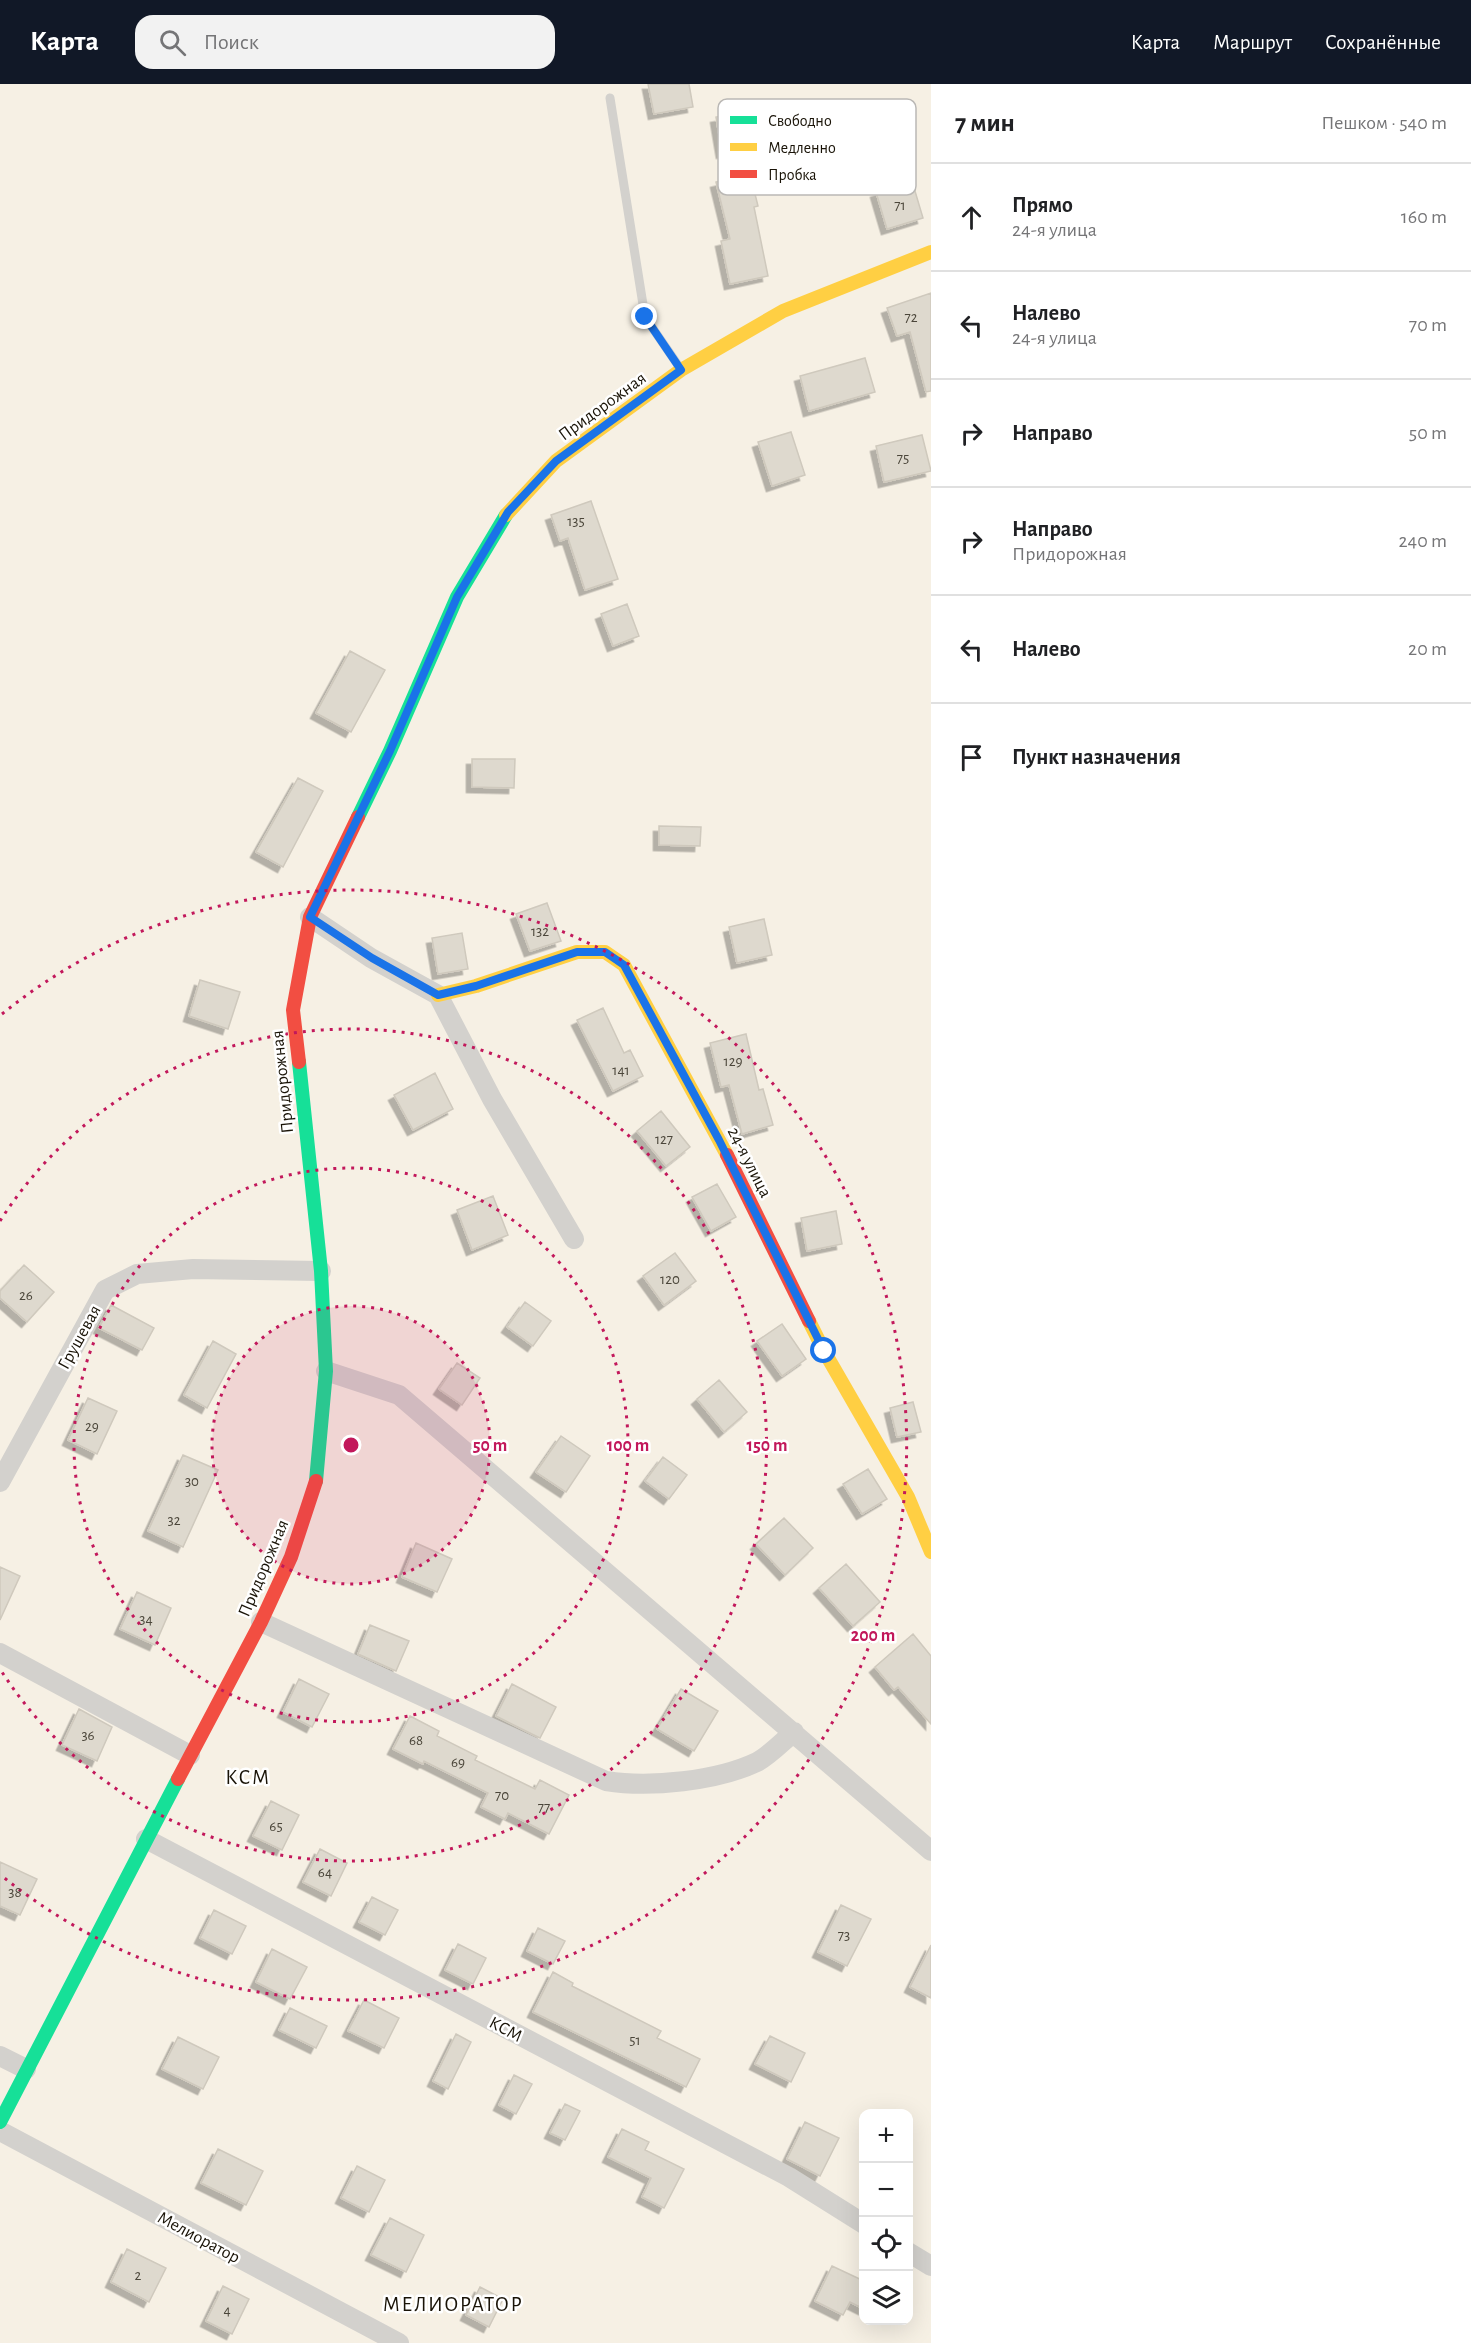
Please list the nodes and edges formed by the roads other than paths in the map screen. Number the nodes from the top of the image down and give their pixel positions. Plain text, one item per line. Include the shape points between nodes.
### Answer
1 (610, 98) dead end
2 (931, 252) edge
3 (681, 370) junction
4 (310, 917) junction
5 (438, 995) junction
6 (574, 1239) dead end
7 (321, 1272) junction
8 (326, 1371) junction
9 (0, 1482) edge
10 (931, 1552) edge
11 (261, 1622) junction
12 (0, 1653) edge
13 (794, 1732) junction
14 (190, 1755) junction
15 (146, 1839) junction
16 (931, 1851) edge
17 (0, 2056) edge
18 (26, 2069) junction
19 (0, 2122) edge
20 (0, 2131) edge
21 (859, 2221) edge
22 (913, 2255) edge
23 (931, 2266) edge
24 (392, 2341) edge

1 - 3 lane via 645,317
2 - 3 street, Придорожная via 783,311
3 - 4 street, Придорожная via 556,461 508,512 457,597 390,751
4 - 5 street
4 - 7 street, Придорожная via 293,1010
5 - 6 street via 492,1099
5 - 10 street, 24-я улица via 577,952 605,952 624,965 719,1140 824,1351 908,1497
7 - 8 street, Придорожная
7 - 9 street, Грушевая via 193,1269 137,1274 105,1290
8 - 11 street, Придорожная via 318,1475 291,1557
8 - 13 street via 399,1395
11 - 13 street via 606,1781 623,1784 706,1780 758,1761
11 - 14 street, Придорожная
12 - 14 street
13 - 16 street
14 - 15 street, Придорожная
15 - 18 street, Придорожная
15 - 21 street, КСМ via 789,2177
17 - 18 street
18 - 19 street, Придорожная
20 - 24 street, Мелиоратор
22 - 23 street

